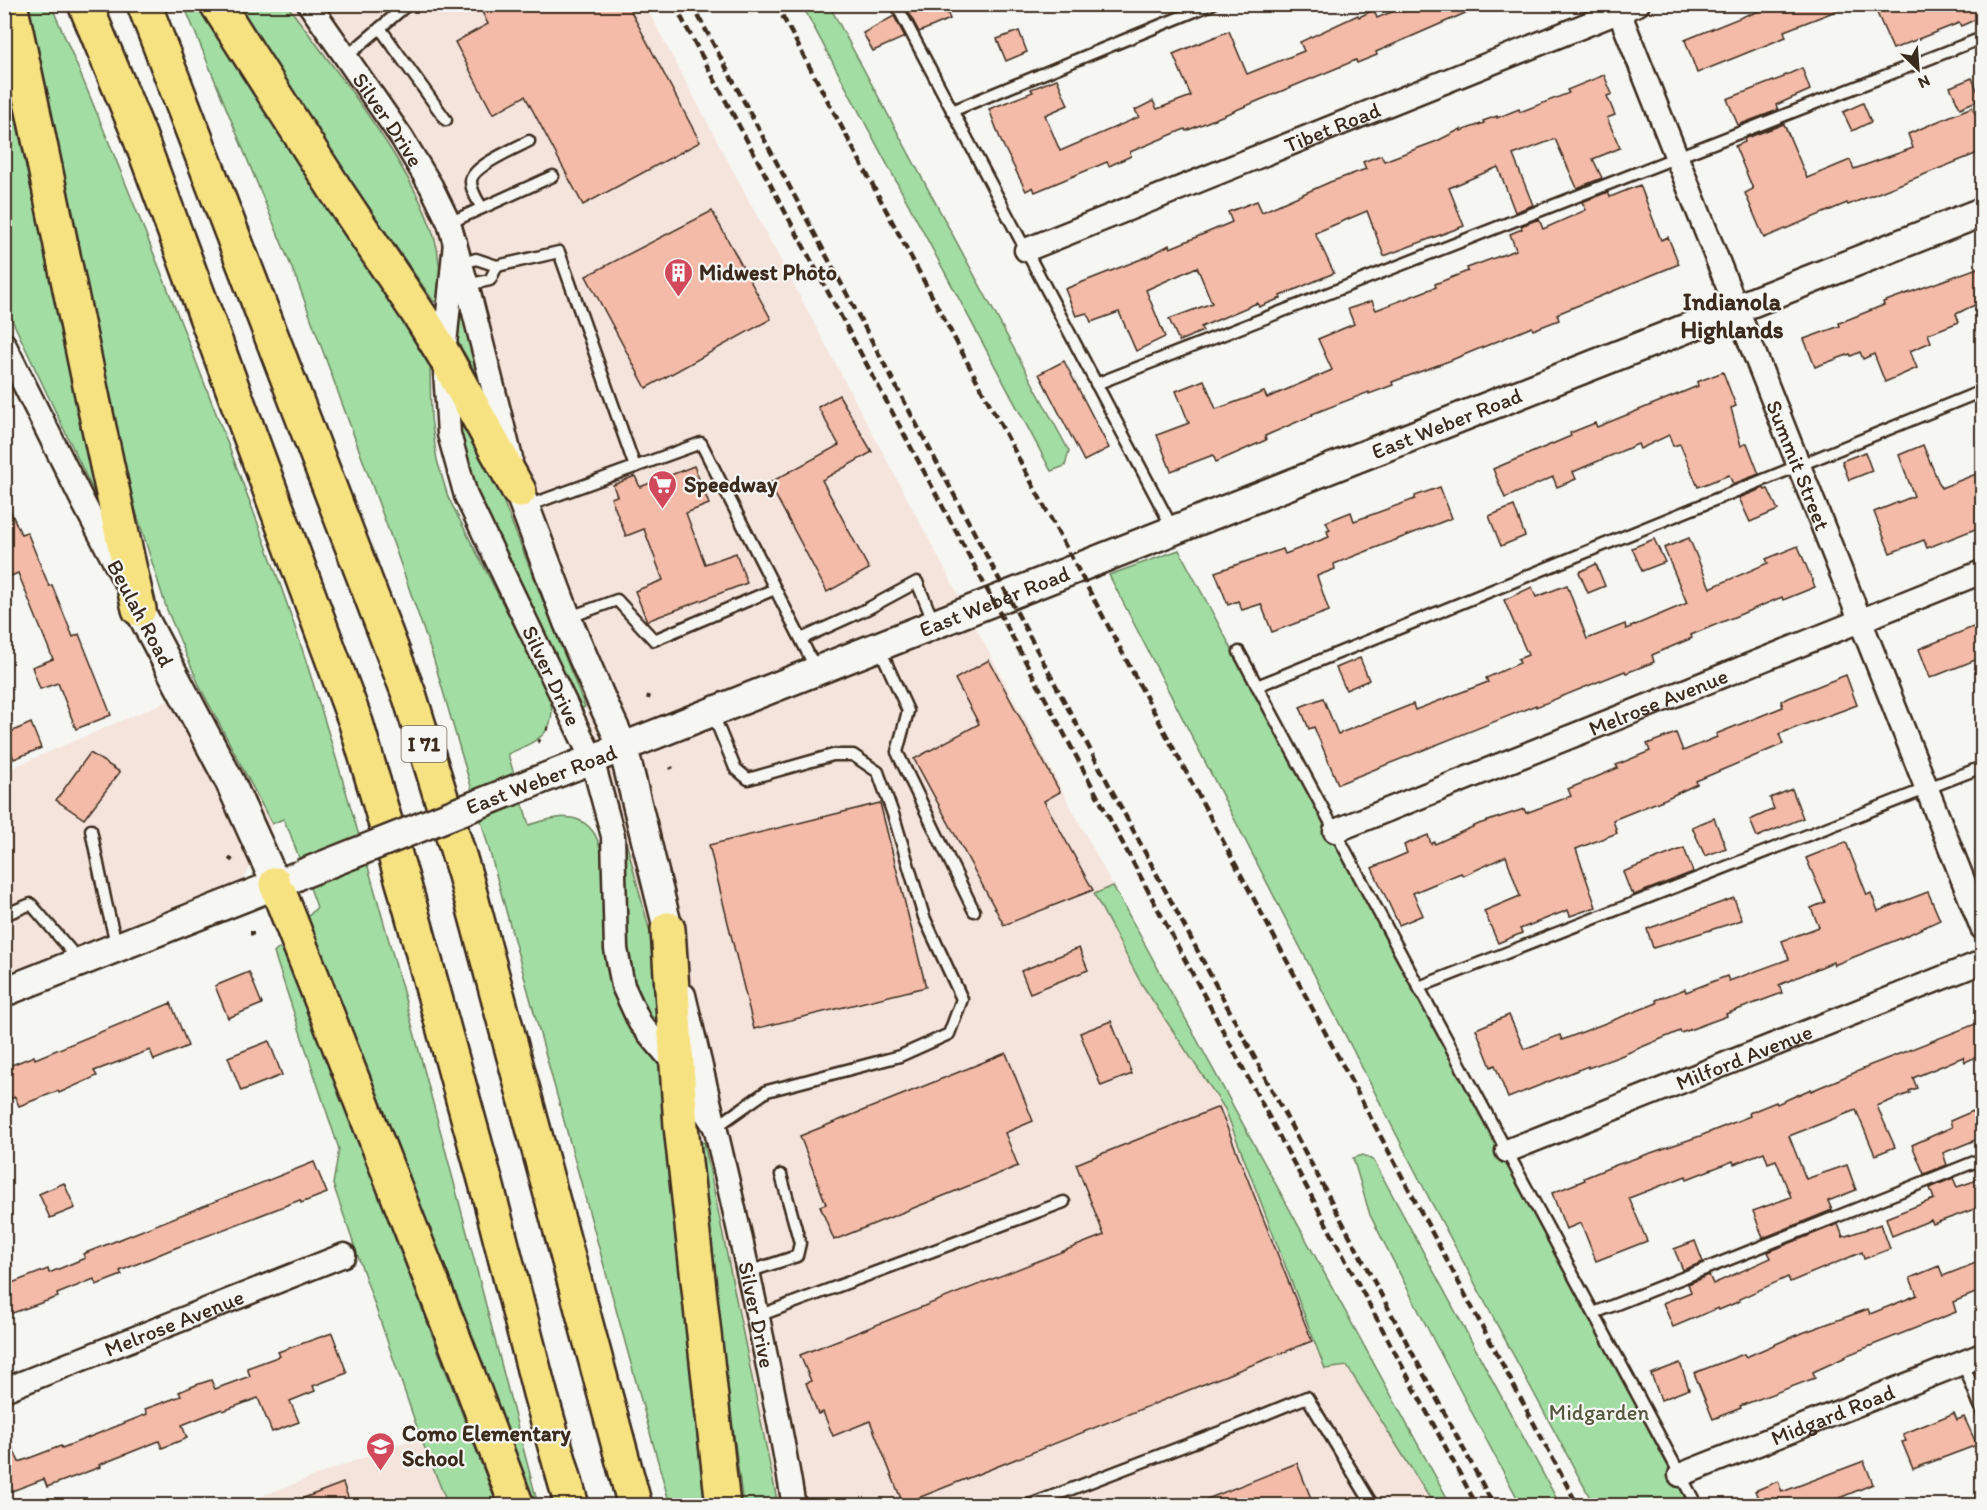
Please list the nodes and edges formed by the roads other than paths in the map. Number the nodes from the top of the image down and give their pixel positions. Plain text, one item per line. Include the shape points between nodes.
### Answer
1 (10, 4) edge
2 (85, 4) edge
3 (144, 4) edge
4 (217, 4) edge
5 (309, 4) edge
6 (408, 4) edge
7 (896, 4) edge
8 (1212, 4) edge
9 (1624, 7) edge
10 (380, 28) junction
11 (1983, 38) edge
12 (345, 57) junction
13 (952, 111) junction
14 (446, 120) dead end
15 (529, 141) dead end
16 (1677, 157) junction
17 (553, 176) dead end
18 (482, 208) junction
19 (1983, 212) edge
20 (452, 232) junction
21 (1026, 250) junction
22 (497, 266) junction
23 (464, 274) junction
24 (1737, 309) junction
25 (4, 344) edge
26 (444, 355) junction
27 (1096, 384) junction
28 (1983, 391) edge
29 (1799, 465) junction
30 (635, 467) junction
31 (522, 499) junction
32 (1174, 530) junction
33 (1983, 572) edge
34 (775, 589) junction
35 (139, 609) junction
36 (567, 618) junction
37 (1861, 621) junction
38 (935, 624) junction
39 (801, 639) junction
40 (879, 646) junction
41 (1239, 652) dead end
42 (817, 671) junction
43 (1257, 686) junction
44 (712, 712) junction
45 (623, 747) junction
46 (592, 759) junction
47 (1983, 767) edge
48 (1927, 789) junction
49 (91, 830) dead end
50 (1335, 831) junction
51 (289, 879) junction
52 (974, 911) dead end
53 (4, 915) edge
54 (1983, 928) edge
55 (668, 929) junction
56 (117, 947) junction
57 (80, 962) junction
58 (1983, 963) edge
59 (1419, 987) junction
60 (4, 992) edge
61 (677, 1067) junction
62 (715, 1127) junction
63 (1507, 1151) junction
64 (1983, 1159) edge
65 (781, 1175) dead end
66 (1064, 1202) dead end
67 (344, 1255) dead end
68 (748, 1272) junction
69 (1594, 1313) junction
70 (758, 1316) junction
71 (1973, 1359) edge
72 (4, 1390) edge
73 (1983, 1411) edge
74 (1680, 1475) junction
75 (517, 1506) edge
76 (572, 1506) edge
77 (635, 1506) edge
78 (723, 1506) edge
79 (794, 1506) edge
80 (1027, 1506) edge
81 (1373, 1506) edge
82 (1697, 1506) edge

1 - 35 highway
2 - 76 highway, I 71 via 142,143 356,723 421,944
3 - 77 highway, I 71 via 410,697 465,875
4 - 26 highway
5 - 12 street, Silver Drive
6 - 10 lane
7 - 13 lane
8 - 13 lane
9 - 16 street, Summit Street
9 - 21 street, Tibet Road
10 - 12 lane
10 - 14 lane
11 - 16 lane
12 - 20 street, Silver Drive via 402,138 431,186
13 - 21 lane
15 - 18 lane via 476,170 471,184
16 - 24 street, Summit Street
16 - 27 lane
17 - 18 lane
18 - 20 lane
19 - 24 street, East Weber Road
20 - 23 street, Silver Drive
20 - 26 street, Silver Drive
21 - 27 lane
22 - 23 lane via 476,259
22 - 23 lane via 490,280
22 - 30 lane via 559,252
23 - 31 street, Silver Drive
24 - 29 street, Summit Street
24 - 32 street, East Weber Road
25 - 35 street, Beulah Road
26 - 31 highway
26 - 46 street, Silver Drive via 449,434 466,496
27 - 32 lane
28 - 29 lane
29 - 37 street, Summit Street
29 - 43 lane
30 - 31 lane
30 - 34 lane via 701,443
31 - 36 street, Silver Drive
32 - 38 street, East Weber Road
33 - 37 street, Melrose Avenue
34 - 36 lane via 654,640 616,600
34 - 39 lane
35 - 51 street, Beulah Road via 230,782
36 - 45 street, Silver Drive
37 - 48 street, Summit Street
37 - 50 street, Melrose Avenue
38 - 39 lane via 917,582
38 - 40 street, East Weber Road
39 - 42 lane
40 - 42 street, East Weber Road
40 - 52 lane via 908,711 897,752
41 - 43 lane
42 - 44 street, East Weber Road
43 - 50 lane
44 - 45 street, East Weber Road
44 - 62 lane via 735,768 748,778 833,755 853,755 878,772 924,917 962,999 949,1034 900,1056 767,1091
45 - 46 street, East Weber Road
45 - 55 street, Silver Drive
46 - 51 street, East Weber Road, bridge
46 - 61 street, Silver Drive via 613,836 616,950 623,986 640,1023
47 - 48 lane
48 - 54 street, Summit Street
48 - 59 lane
49 - 56 lane
50 - 59 lane
51 - 56 street, East Weber Road
51 - 75 highway
53 - 57 lane via 31,904
55 - 61 highway
55 - 62 street, Silver Drive
56 - 57 street, East Weber Road
57 - 60 street, East Weber Road
58 - 63 street, Milford Avenue
59 - 63 lane
61 - 62 street, Silver Drive
61 - 78 highway
62 - 68 street, Silver Drive
63 - 69 lane
64 - 69 lane
65 - 68 lane via 800,1243 797,1256
66 - 70 lane
67 - 72 street, Melrose Avenue
68 - 70 street, Silver Drive
69 - 74 lane
70 - 79 street, Silver Drive
71 - 73 lane
71 - 74 street, Midgard Road
74 - 82 lane
80 - 81 lane via 1307,1397

